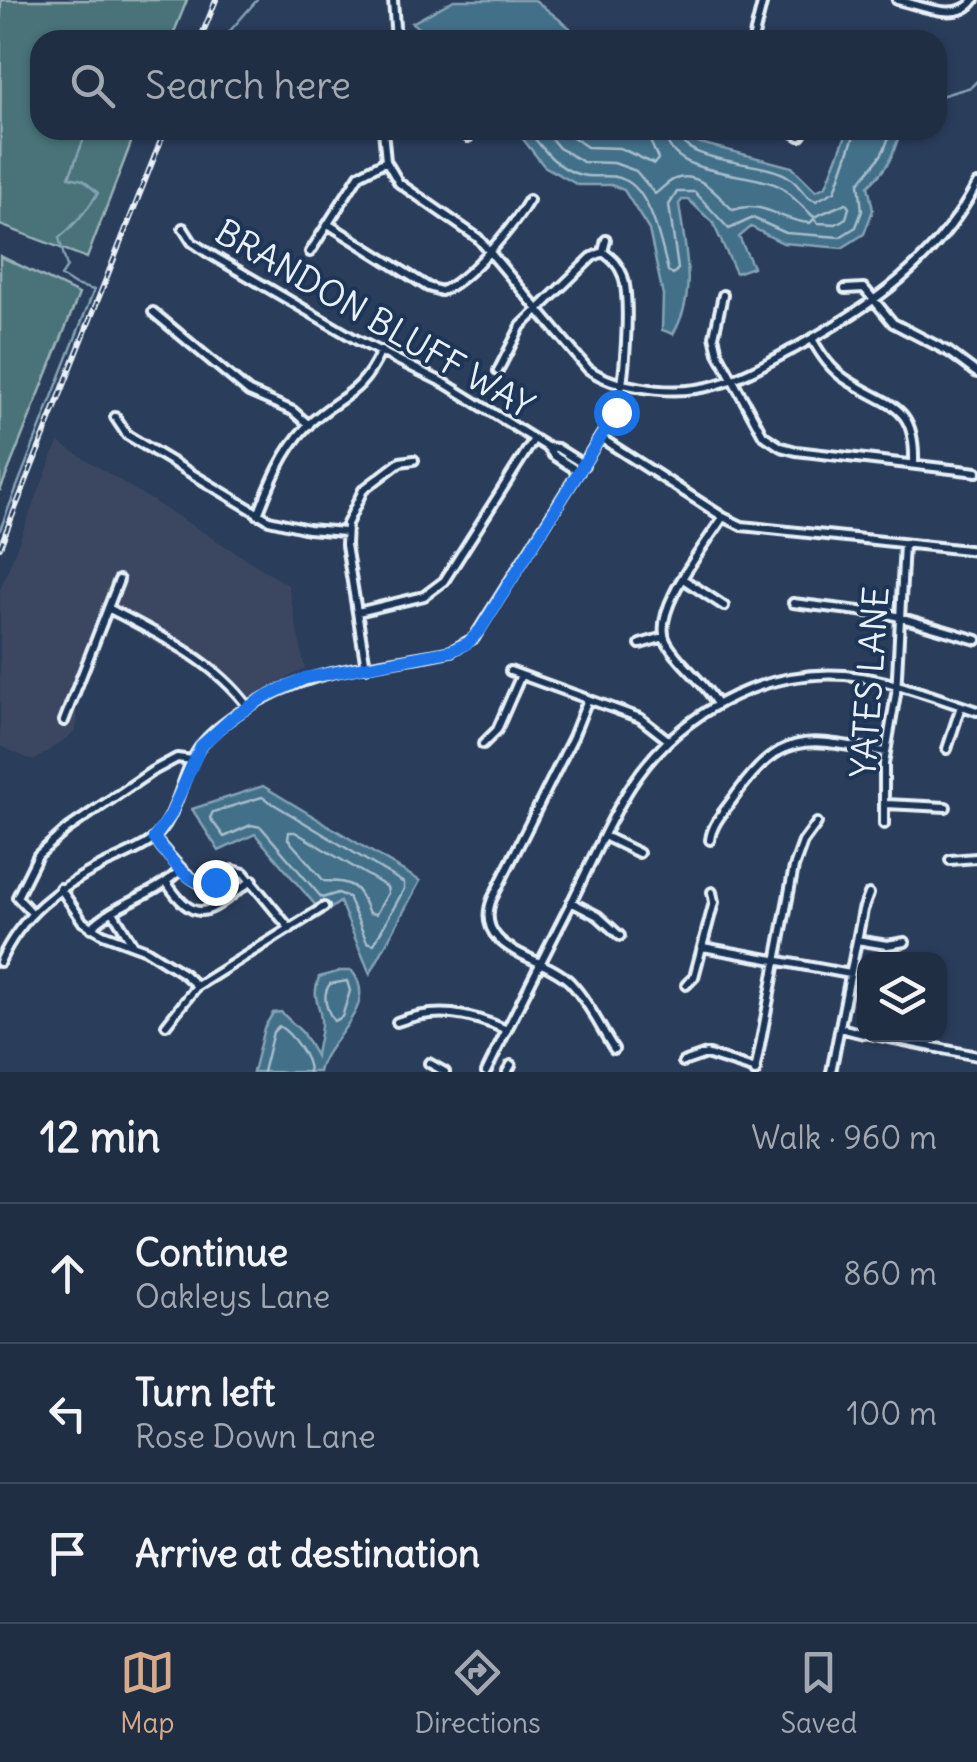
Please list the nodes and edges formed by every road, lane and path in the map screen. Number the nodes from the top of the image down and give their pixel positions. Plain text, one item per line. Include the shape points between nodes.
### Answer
1 (393, 0) edge
2 (763, 0) edge
3 (897, 0) edge
4 (972, 3) edge
5 (395, 30) edge
6 (755, 30) edge
7 (385, 140) edge
8 (386, 162) junction
9 (977, 184) edge
10 (530, 200) dead end
11 (328, 224) junction
12 (183, 228) dead end
13 (606, 240) dead end
14 (488, 251) junction
15 (310, 252) dead end
16 (603, 252) junction
17 (845, 289) dead end
18 (723, 295) dead end
19 (875, 302) junction
20 (537, 310) junction
21 (153, 312) dead end
22 (812, 339) junction
23 (381, 351) junction
24 (498, 371) dead end
25 (977, 374) edge
26 (732, 380) junction
27 (622, 384) junction
28 (115, 418) dead end
29 (309, 425) junction
30 (601, 438) junction
31 (534, 439) junction
32 (414, 460) dead end
33 (914, 464) junction
34 (582, 468) junction
35 (977, 472) edge
36 (258, 515) junction
37 (723, 517) junction
38 (346, 532) junction
39 (904, 544) junction
40 (977, 551) edge
41 (684, 579) junction
42 (119, 580) dead end
43 (793, 603) dead end
44 (724, 606) dead end
45 (108, 608) junction
46 (358, 612) junction
47 (898, 617) junction
48 (664, 637) junction
49 (977, 640) edge
50 (640, 644) dead end
51 (366, 667) junction
52 (510, 672) dead end
53 (521, 675) junction
54 (897, 684) junction
55 (588, 699) junction
56 (717, 704) junction
57 (961, 706) junction
58 (248, 708) junction
59 (977, 711) edge
60 (64, 721) dead end
61 (668, 740) junction
62 (483, 744) dead end
63 (947, 749) dead end
64 (886, 752) junction
65 (192, 760) junction
66 (886, 804) junction
67 (946, 807) dead end
68 (816, 822) dead end
69 (884, 824) dead end
70 (604, 836) junction
71 (154, 838) junction
72 (710, 840) dead end
73 (639, 854) dead end
74 (977, 858) edge
75 (950, 860) dead end
76 (182, 870) junction
77 (252, 880) junction
78 (167, 883) junction
79 (60, 888) junction
80 (712, 892) dead end
81 (870, 894) dead end
82 (571, 902) junction
83 (324, 907) dead end
84 (32, 912) junction
85 (113, 912) junction
86 (91, 928) junction
87 (290, 930) junction
88 (620, 936) dead end
89 (857, 940) junction
90 (905, 942) dead end
91 (134, 944) junction
92 (702, 946) junction
93 (776, 961) junction
94 (0, 962) edge
95 (540, 964) junction
96 (850, 974) junction
97 (686, 985) dead end
98 (197, 986) junction
99 (397, 1022) dead end
100 (166, 1025) dead end
101 (840, 1028) junction
102 (507, 1030) junction
103 (857, 1032) edge
104 (907, 1042) edge
105 (614, 1049) dead end
106 (977, 1056) edge
107 (683, 1062) dead end
108 (429, 1063) dead end
109 (756, 1071) edge
110 (445, 1072) edge
111 (486, 1072) edge
112 (832, 1072) edge

1 - 5 street
2 - 6 street
3 - 4 street via 956,12
7 - 8 street
8 - 11 street via 359,175
8 - 14 street via 399,183
9 - 19 street via 954,221
10 - 14 street
11 - 14 street via 443,291
11 - 15 street
12 - 23 street, BRANDON BLUFF WAY via 202,250
13 - 16 street
14 - 20 street
16 - 20 street
16 - 27 street via 624,283
17 - 19 street via 860,286
18 - 26 street via 714,343
19 - 22 street
19 - 25 street via 901,329
20 - 24 street
20 - 27 street via 588,369
21 - 29 street via 245,388
22 - 26 street
22 - 33 street via 836,372 901,411 914,437
23 - 29 street via 359,388
23 - 31 street, BRANDON BLUFF WAY
26 - 27 street via 677,392
26 - 33 street via 756,426 781,447
27 - 30 street
28 - 36 street via 127,435
29 - 36 street via 282,460
30 - 34 street
30 - 37 street
31 - 34 street, BRANDON BLUFF WAY
31 - 46 street via 444,581 416,599
32 - 38 street via 400,462 363,490
33 - 35 street
34 - 51 street via 474,638 451,651
36 - 38 street
37 - 39 street via 748,527
37 - 41 street
38 - 46 street
39 - 40 street
39 - 47 street, YATES LANE
41 - 44 street
41 - 48 street via 665,609
42 - 45 street
43 - 47 street
45 - 58 street via 212,669
45 - 60 street
46 - 51 street
47 - 49 street
47 - 54 street, YATES LANE
48 - 50 street
48 - 56 street
51 - 58 street via 294,682
52 - 53 street
53 - 55 street
53 - 62 street via 497,730
54 - 56 street via 815,676 764,685
54 - 57 street
54 - 64 street, YATES LANE
55 - 61 street via 640,718
55 - 95 street via 489,906 496,938
56 - 61 street
57 - 59 street
57 - 63 street
58 - 65 street via 212,734
61 - 70 street via 632,783
64 - 66 street, YATES LANE
64 - 72 street via 815,742 780,749 754,770
65 - 71 street via 174,810
65 - 84 street via 177,758 151,772 52,841 17,897
66 - 67 street
66 - 69 street, YATES LANE
68 - 93 street via 797,858
70 - 73 street
70 - 82 street
71 - 76 street
71 - 79 street
74 - 75 street
76 - 77 street via 203,885 233,870
76 - 78 street
77 - 78 street via 198,912 182,906
77 - 87 street
78 - 85 street
79 - 84 street
79 - 86 street
80 - 92 street
81 - 89 street
82 - 88 street
82 - 95 street
83 - 87 street
84 - 94 street
85 - 86 street
85 - 91 street
86 - 91 street
87 - 98 street
89 - 90 street
89 - 96 street
91 - 98 street
92 - 93 street
92 - 97 street
93 - 96 street
93 - 109 street
95 - 102 street
95 - 105 street via 572,984
96 - 101 street
98 - 100 street
99 - 102 street via 447,1012
101 - 103 street
101 - 112 street
102 - 111 street
104 - 106 street
107 - 109 street via 706,1054
108 - 110 street

